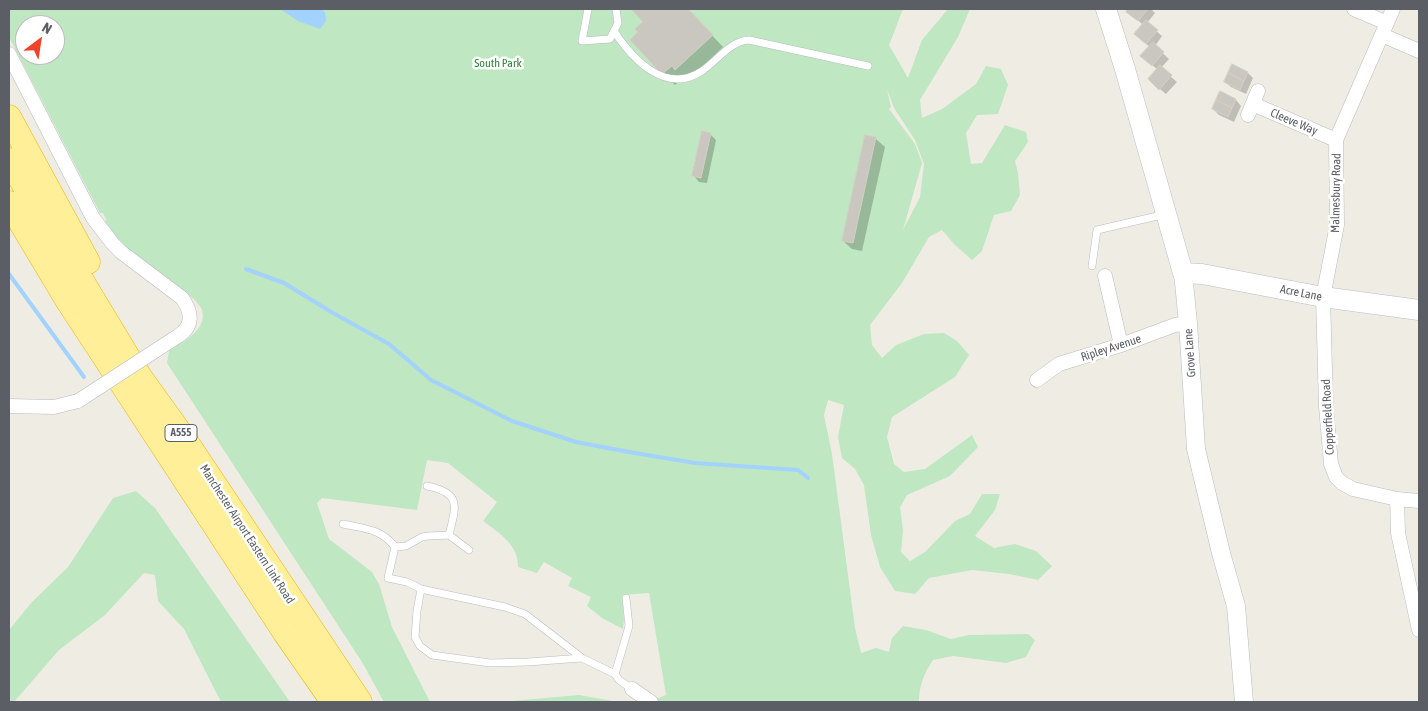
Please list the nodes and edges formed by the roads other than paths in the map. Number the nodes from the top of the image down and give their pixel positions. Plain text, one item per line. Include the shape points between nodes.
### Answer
1 (588, 9) edge
2 (616, 9) edge
3 (1106, 9) edge
4 (1354, 9) edge
5 (1393, 9) edge
6 (1384, 29) junction
7 (614, 31) junction
8 (1419, 51) edge
9 (9, 54) edge
10 (868, 66) dead end
11 (1253, 103) dead end
12 (9, 117) edge
13 (1336, 140) junction
14 (9, 160) edge
15 (9, 203) edge
16 (1166, 214) junction
17 (9, 217) edge
18 (1092, 266) dead end
19 (1183, 272) junction
20 (1105, 276) dead end
21 (1323, 297) junction
22 (69, 303) junction
23 (1419, 310) edge
24 (1188, 323) junction
25 (1121, 345) junction
26 (1037, 380) dead end
27 (9, 406) edge
28 (179, 432) junction
29 (427, 486) dead end
30 (1397, 499) junction
31 (1419, 501) edge
32 (343, 524) dead end
33 (449, 534) junction
34 (395, 546) junction
35 (469, 550) dead end
36 (421, 589) junction
37 (626, 598) dead end
38 (1419, 630) edge
39 (582, 658) junction
40 (615, 674) junction
41 (632, 689) joint
42 (333, 702) edge
43 (360, 702) edge
44 (651, 702) edge
45 (1244, 702) edge

1 - 7 lane via 582,41 610,39
2 - 7 lane via 618,23
3 - 16 main road, Grove Lane
4 - 6 street
5 - 6 street, Malmesbury Road
6 - 8 street
6 - 13 street, Malmesbury Road
7 - 10 lane via 640,63 658,76 673,80 703,71 742,40
9 - 27 street, bridge via 93,218 122,252 182,298 190,315 187,329 178,336 78,401 54,407
11 - 13 street, Cleeve Way
12 - 28 highway via 150,373
13 - 21 street, Malmesbury Road via 1338,225
14 - 28 highway, Manchester Airport Eastern Link Road / A555 via 140,377
15 - 22 highway, Manchester Airport Eastern Link Road / A555
16 - 18 lane via 1097,230
16 - 19 main road, Grove Lane
17 - 22 highway
19 - 21 main road, Acre Lane
19 - 24 street, Grove Lane
20 - 25 street
21 - 23 main road, Acre Lane
21 - 30 street, Copperfield Road via 1331,464 1336,477 1353,489
22 - 42 highway, Manchester Airport Eastern Link Road / A555
24 - 25 street, Ripley Avenue
24 - 45 street, Grove Lane via 1196,449 1236,606
25 - 26 street, Ripley Avenue via 1059,364
28 - 43 highway, Manchester Airport Eastern Link Road / A555
29 - 33 lane via 444,491 455,503
30 - 31 street, Copperfield Road
30 - 38 street via 1398,533
32 - 34 lane via 381,533
33 - 34 lane via 422,537 406,546
33 - 35 lane
34 - 36 lane via 388,578 408,582
36 - 39 lane via 524,614
36 - 39 lane via 415,637 420,646 432,655 490,663
37 - 40 lane via 629,626
39 - 40 lane
40 - 41 lane
41 - 44 street

